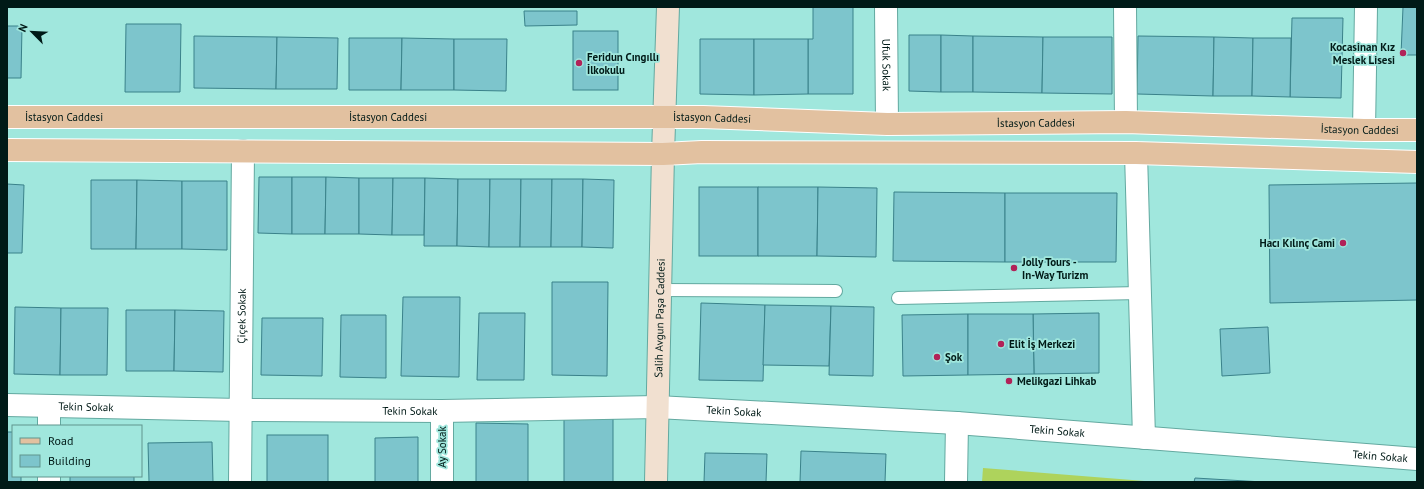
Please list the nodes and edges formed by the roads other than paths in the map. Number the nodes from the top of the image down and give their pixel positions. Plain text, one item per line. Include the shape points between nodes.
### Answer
1 (668, 7) edge
2 (886, 7) edge
3 (1126, 7) edge
4 (1366, 7) edge
5 (7, 117) edge
6 (664, 117) junction
7 (1126, 122) junction
8 (887, 124) junction
9 (1364, 130) junction
10 (1417, 130) edge
11 (7, 150) edge
12 (243, 151) junction
13 (1136, 153) junction
14 (663, 154) junction
15 (1417, 162) edge
16 (660, 290) junction
17 (836, 292) dead end
18 (1140, 293) junction
19 (898, 298) dead end
20 (7, 405) edge
21 (657, 407) junction
22 (240, 410) junction
23 (442, 411) junction
24 (49, 416) edge
25 (957, 423) junction
26 (1144, 438) junction
27 (1417, 459) edge
28 (240, 482) edge
29 (442, 482) edge
30 (656, 482) edge
31 (956, 482) edge

1 - 6 street, Salih Avgun Paşa Caddesi
2 - 8 street, Ufuk Sokak
3 - 7 street
4 - 9 street
5 - 6 main road, İstasyon Caddesi
6 - 8 main road, İstasyon Caddesi
6 - 14 street, Salih Avgun Paşa Caddesi
7 - 8 main road, İstasyon Caddesi
7 - 9 main road, İstasyon Caddesi
9 - 10 main road, İstasyon Caddesi
11 - 12 main road
12 - 14 main road
12 - 22 street, Çiçek Sokak
13 - 14 main road
13 - 15 main road
13 - 18 street
14 - 16 street, Salih Avgun Paşa Caddesi
16 - 17 lane
16 - 21 street, Salih Avgun Paşa Caddesi
18 - 19 lane
18 - 26 street
20 - 24 street, Tekin Sokak
21 - 23 street, Tekin Sokak
21 - 25 street, Tekin Sokak
21 - 30 street, Salih Avgun Paşa Caddesi
22 - 23 street, Tekin Sokak
22 - 24 street, Tekin Sokak
22 - 28 street, Çiçek Sokak
23 - 29 street, Ay Sokak
25 - 26 street, Tekin Sokak
25 - 31 street
26 - 27 street, Tekin Sokak

